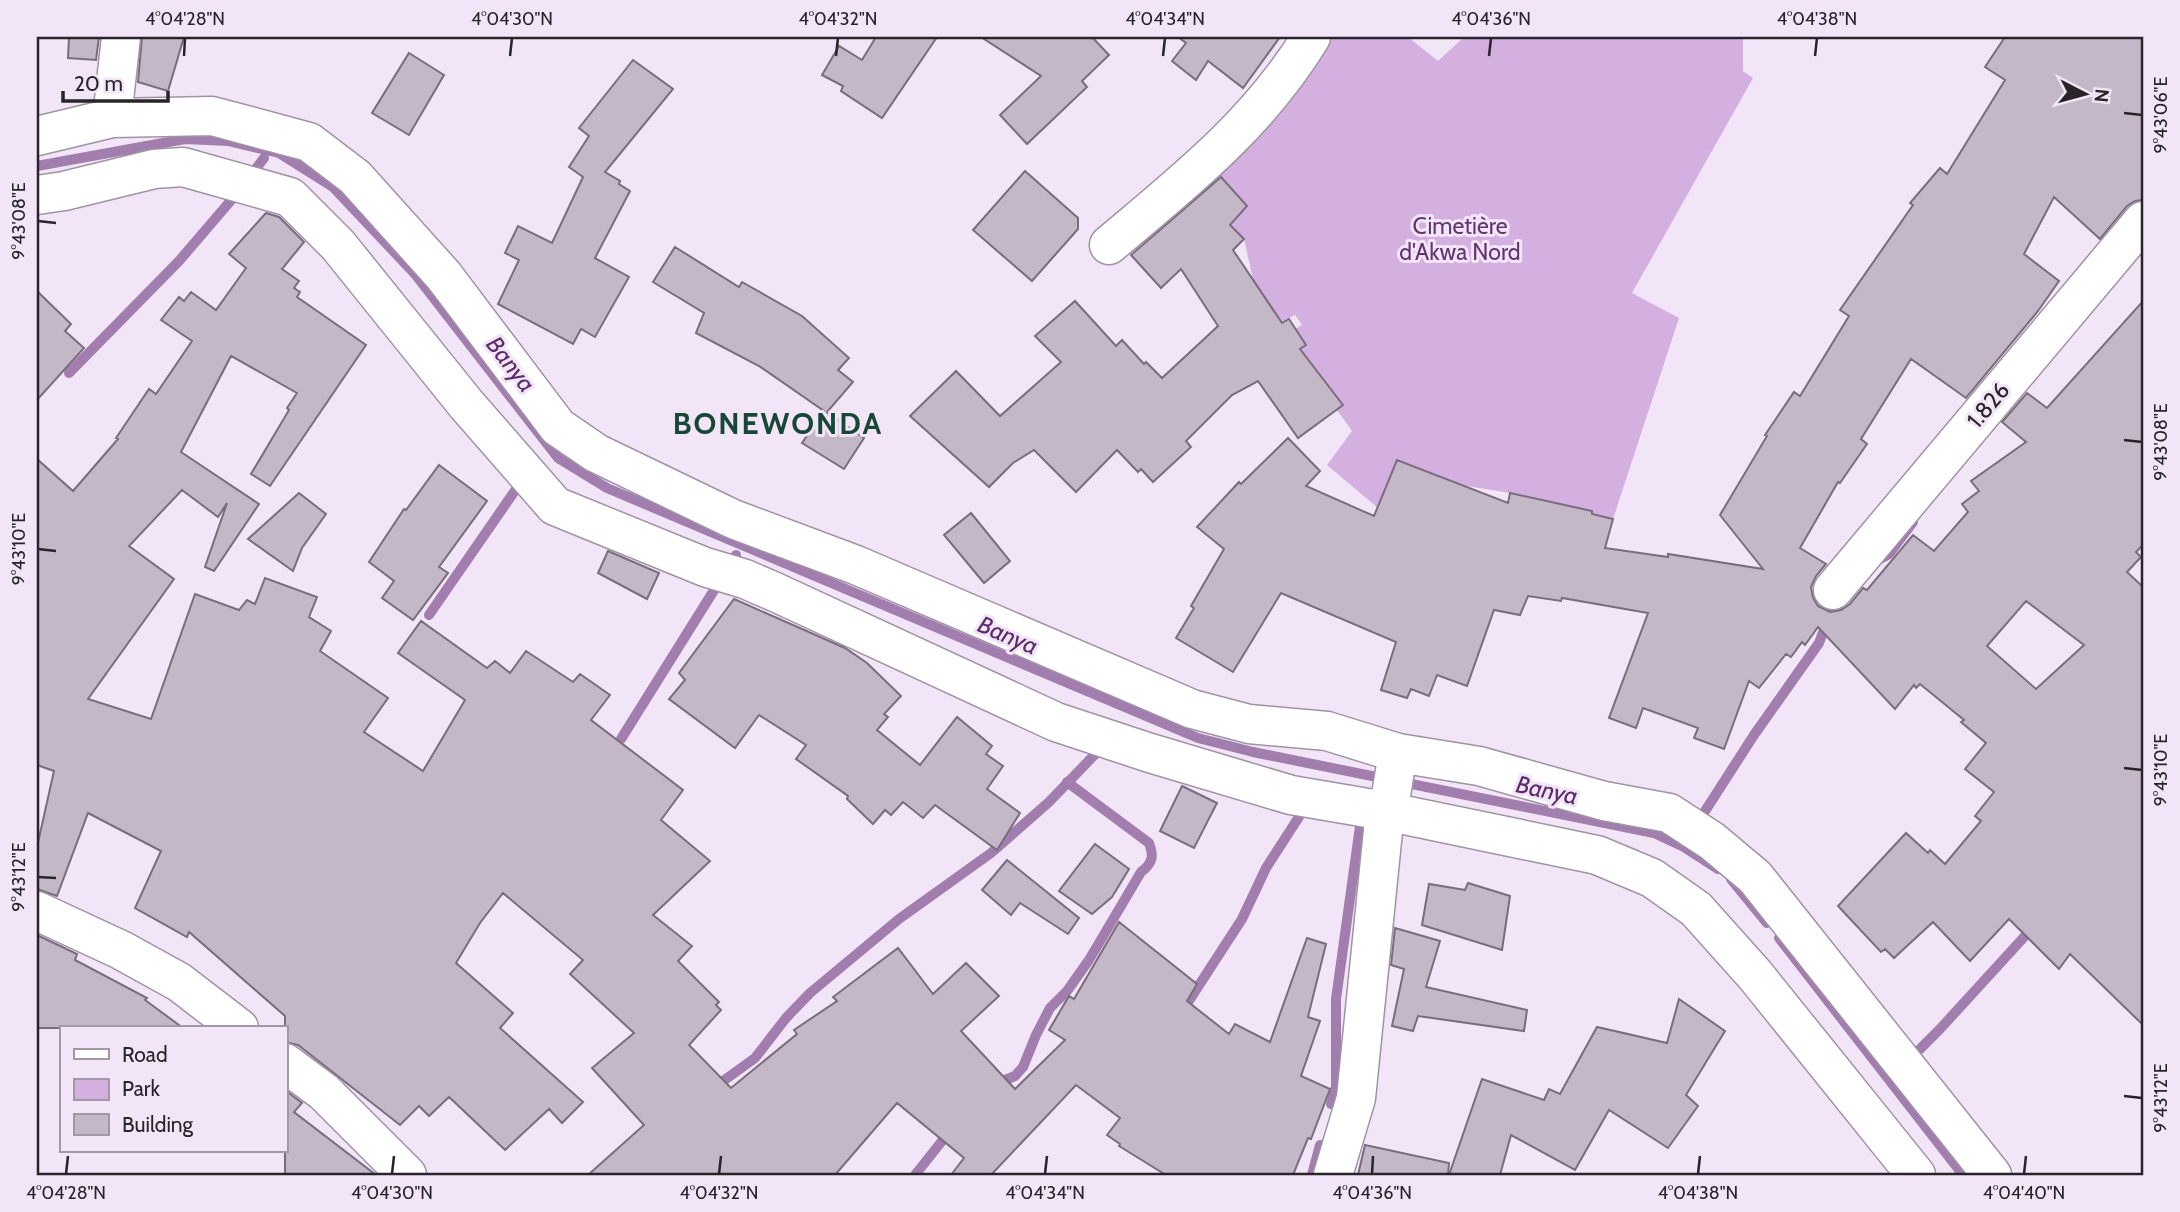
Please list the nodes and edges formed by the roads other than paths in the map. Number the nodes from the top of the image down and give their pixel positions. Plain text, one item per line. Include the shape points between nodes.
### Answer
1 (121, 37) edge
2 (1311, 37) edge
3 (112, 118) junction
4 (37, 136) edge
5 (37, 195) edge
6 (2143, 221) edge
7 (1109, 245) dead end
8 (1833, 590) dead end
9 (1392, 781) junction
10 (37, 911) edge
11 (236, 1026) edge
12 (287, 1065) edge
13 (407, 1175) edge
14 (1333, 1175) edge
15 (1916, 1175) edge
16 (1992, 1175) edge

1 - 3 street
2 - 7 street via 1250,120
3 - 4 street
3 - 9 street via 212,116 309,142 355,177 444,276 558,428 596,453 733,519 856,565 1192,709 1249,724 1327,731
5 - 9 street via 183,167 290,197 338,245 555,506 765,588 1056,722 1290,795
6 - 8 street, 1.826
9 - 14 street via 1356,1098
9 - 15 street via 1652,878 1696,909
9 - 16 street via 1479,766 1604,801 1669,813 1712,841 1755,877
10 - 11 street via 179,982
12 - 13 street via 324,1093

